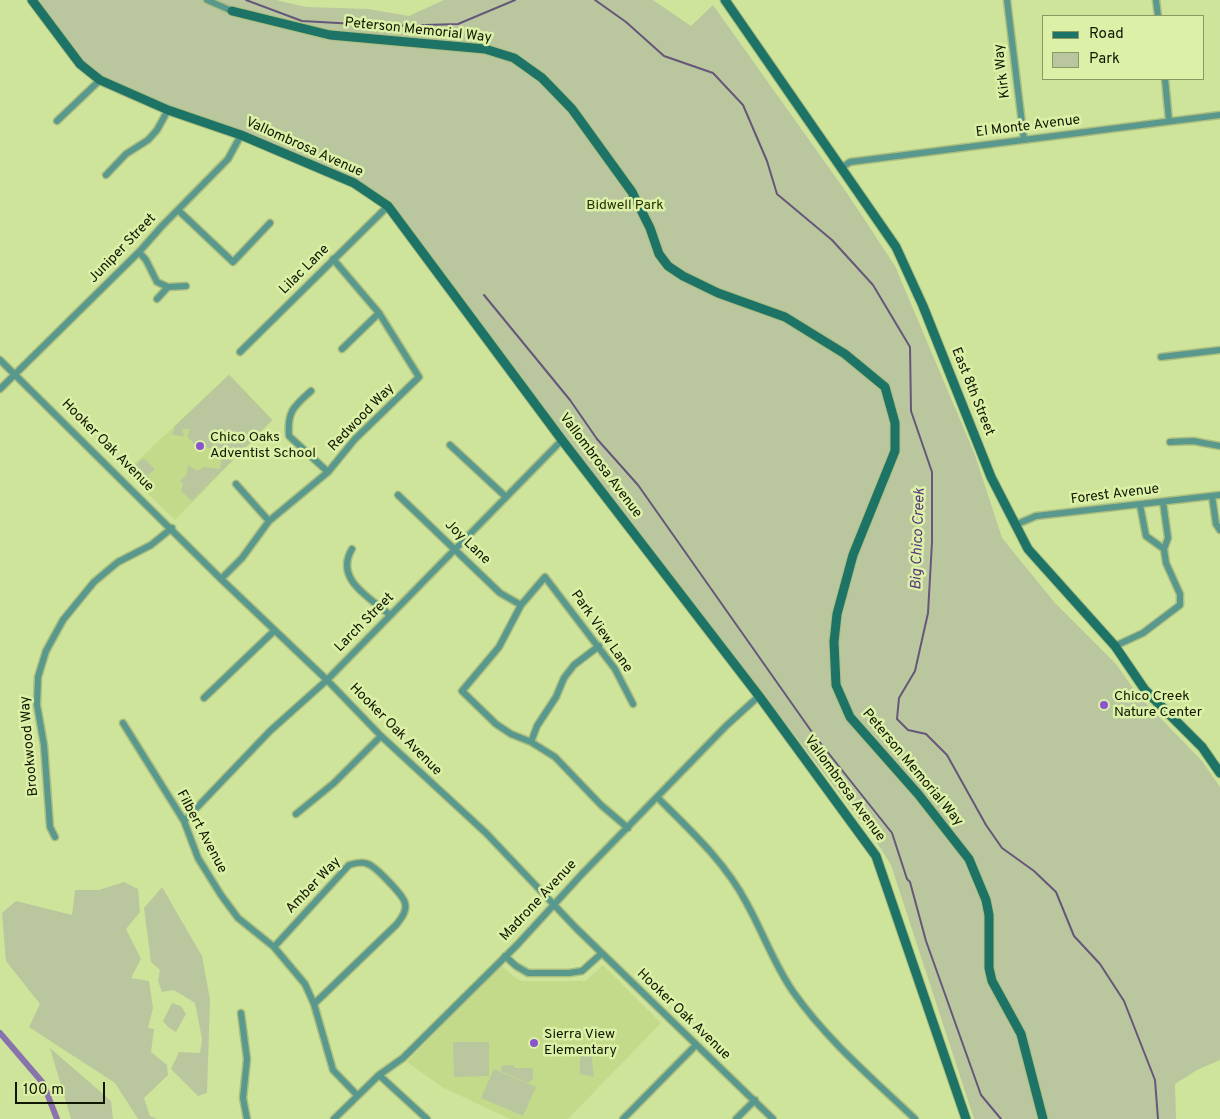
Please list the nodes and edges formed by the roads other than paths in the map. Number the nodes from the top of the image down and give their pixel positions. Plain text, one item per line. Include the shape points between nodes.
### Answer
1 (32, 0) edge
2 (207, 0) edge
3 (725, 0) edge
4 (1007, 0) edge
5 (1156, 0) edge
6 (232, 11) joint
7 (1158, 15) edge
8 (100, 80) junction
9 (1164, 80) edge
10 (168, 110) junction
11 (1220, 115) edge
12 (56, 121) dead end
13 (1169, 121) junction
14 (241, 135) junction
15 (1024, 140) junction
16 (841, 168) junction
17 (106, 175) dead end
18 (388, 206) junction
19 (178, 210) junction
20 (270, 223) dead end
21 (139, 252) junction
22 (333, 259) junction
23 (186, 286) dead end
24 (168, 287) junction
25 (157, 299) dead end
26 (379, 313) junction
27 (342, 349) dead end
28 (1220, 350) edge
29 (240, 352) dead end
30 (1161, 357) dead end
31 (0, 360) edge
32 (16, 375) junction
33 (0, 389) edge
34 (311, 391) dead end
35 (562, 440) junction
36 (1170, 442) dead end
37 (450, 445) dead end
38 (1220, 446) edge
39 (328, 472) junction
40 (236, 484) dead end
41 (398, 495) dead end
42 (1220, 495) edge
43 (505, 496) junction
44 (1212, 496) junction
45 (1163, 502) junction
46 (1140, 505) junction
47 (269, 521) junction
48 (1015, 525) junction
49 (172, 528) junction
50 (1220, 530) edge
51 (456, 548) junction
52 (352, 549) dead end
53 (1164, 549) junction
54 (221, 579) junction
55 (522, 605) junction
56 (390, 615) junction
57 (274, 631) junction
58 (599, 646) junction
59 (1115, 646) junction
60 (327, 680) junction
61 (759, 696) junction
62 (204, 698) dead end
63 (633, 704) dead end
64 (122, 723) dead end
65 (381, 736) junction
66 (531, 742) junction
67 (1220, 773) edge
68 (658, 798) junction
69 (296, 814) dead end
70 (184, 822) junction
71 (628, 828) junction
72 (55, 838) dead end
73 (554, 903) junction
74 (274, 947) junction
75 (602, 953) junction
76 (505, 956) junction
77 (314, 1004) junction
78 (241, 1013) dead end
79 (696, 1045) junction
80 (379, 1076) junction
81 (357, 1095) junction
82 (755, 1100) junction
83 (247, 1119) edge
84 (334, 1119) edge
85 (427, 1119) edge
86 (623, 1119) edge
87 (736, 1119) edge
88 (773, 1119) edge
89 (915, 1119) edge
90 (966, 1119) edge
91 (1043, 1119) edge

1 - 8 street, Vallombrosa Avenue via 80,64
2 - 6 street, Peterson Memorial Way
3 - 16 street, East 8th Street
4 - 15 street, Kirk Way
5 - 7 street
6 - 91 street, Peterson Memorial Way via 330,35 485,49 514,58 542,78 572,109 632,192 668,266 718,293 785,317 845,354 885,387 895,423 895,451 853,555 837,614 834,642 836,685 850,717 969,858 989,915 992,981 1021,1034
8 - 10 street, Vallombrosa Avenue
8 - 12 street
9 - 13 street
10 - 14 street, Vallombrosa Avenue
10 - 17 street via 148,140 126,154
11 - 13 street, El Monte Avenue
13 - 15 street, El Monte Avenue
14 - 18 street, Vallombrosa Avenue via 354,183
14 - 19 street, Juniper Street via 228,159
15 - 16 street, El Monte Avenue via 850,162
16 - 48 street, East 8th Street via 896,247 908,271 991,477
18 - 22 street, Lilac Lane
18 - 35 street, Vallombrosa Avenue
19 - 20 street via 233,262
19 - 21 street, Juniper Street
21 - 24 street via 157,282
21 - 32 street, Juniper Street
22 - 26 street, Redwood Way
22 - 29 street, Lilac Lane
23 - 24 street
24 - 25 street
26 - 27 street
26 - 39 street, Redwood Way via 419,377 355,439
28 - 30 street
31 - 32 street, Hooker Oak Avenue
32 - 33 street, Juniper Street
32 - 49 street, Hooker Oak Avenue
34 - 39 street via 293,407 288,421 289,436
35 - 43 street, Larch Street
35 - 61 street, Vallombrosa Avenue
36 - 38 street via 1193,441
37 - 43 street
39 - 47 street, Redwood Way
40 - 47 street
41 - 51 street, Joy Lane
42 - 44 street, Forest Avenue
43 - 51 street, Larch Street
44 - 45 street, Forest Avenue
44 - 50 street via 1216,524
45 - 46 street, Forest Avenue
45 - 53 street via 1168,538
46 - 48 street, Forest Avenue via 1036,516
46 - 53 street via 1146,536
47 - 54 street, Redwood Way via 242,558
48 - 59 street, East 8th Street via 1036,561
49 - 54 street, Hooker Oak Avenue
49 - 72 street, Brookwood Way via 151,545 118,562 94,582 63,620 46,651 38,677 37,705 44,744 50,827
51 - 55 street, Joy Lane via 500,593
51 - 56 street, Larch Street
52 - 56 street via 345,566 347,574
53 - 59 street via 1167,566 1182,599 1180,605 1143,633
54 - 57 street, Hooker Oak Avenue
55 - 58 street, Park View Lane via 545,577
55 - 66 street via 499,647 462,691 496,724
56 - 60 street, Larch Street
57 - 60 street, Hooker Oak Avenue
57 - 62 street
58 - 63 street, Park View Lane
58 - 66 street via 574,665 564,678
59 - 67 street, East 8th Street via 1145,690 1202,747
60 - 65 street, Hooker Oak Avenue
60 - 70 street, Larch Street via 270,731
61 - 68 street, Madrone Avenue
61 - 90 street, Vallombrosa Avenue via 876,856
64 - 70 street, Filbert Avenue
65 - 69 street via 334,783
65 - 73 street, Hooker Oak Avenue via 486,833
66 - 71 street via 555,757
68 - 71 street, Madrone Avenue
68 - 89 street via 706,846 745,900 778,968 808,1013
70 - 74 street, Filbert Avenue via 198,858 221,895 238,918
71 - 73 street, Madrone Avenue
73 - 75 street, Hooker Oak Avenue
73 - 76 street, Madrone Avenue
74 - 77 street, Filbert Avenue via 297,972
74 - 77 street, Amber Way via 349,865 369,864 403,896 406,905 404,915 397,924
75 - 76 street via 586,969 574,973 528,973
75 - 79 street, Hooker Oak Avenue
76 - 80 street, Madrone Avenue via 403,1058
77 - 81 street, Filbert Avenue via 333,1070
78 - 83 street via 247,1060 243,1098
79 - 82 street, Hooker Oak Avenue
79 - 86 street
80 - 81 street, Madrone Avenue
80 - 85 street
81 - 84 street, Madrone Avenue
82 - 87 street
82 - 88 street, Hooker Oak Avenue

